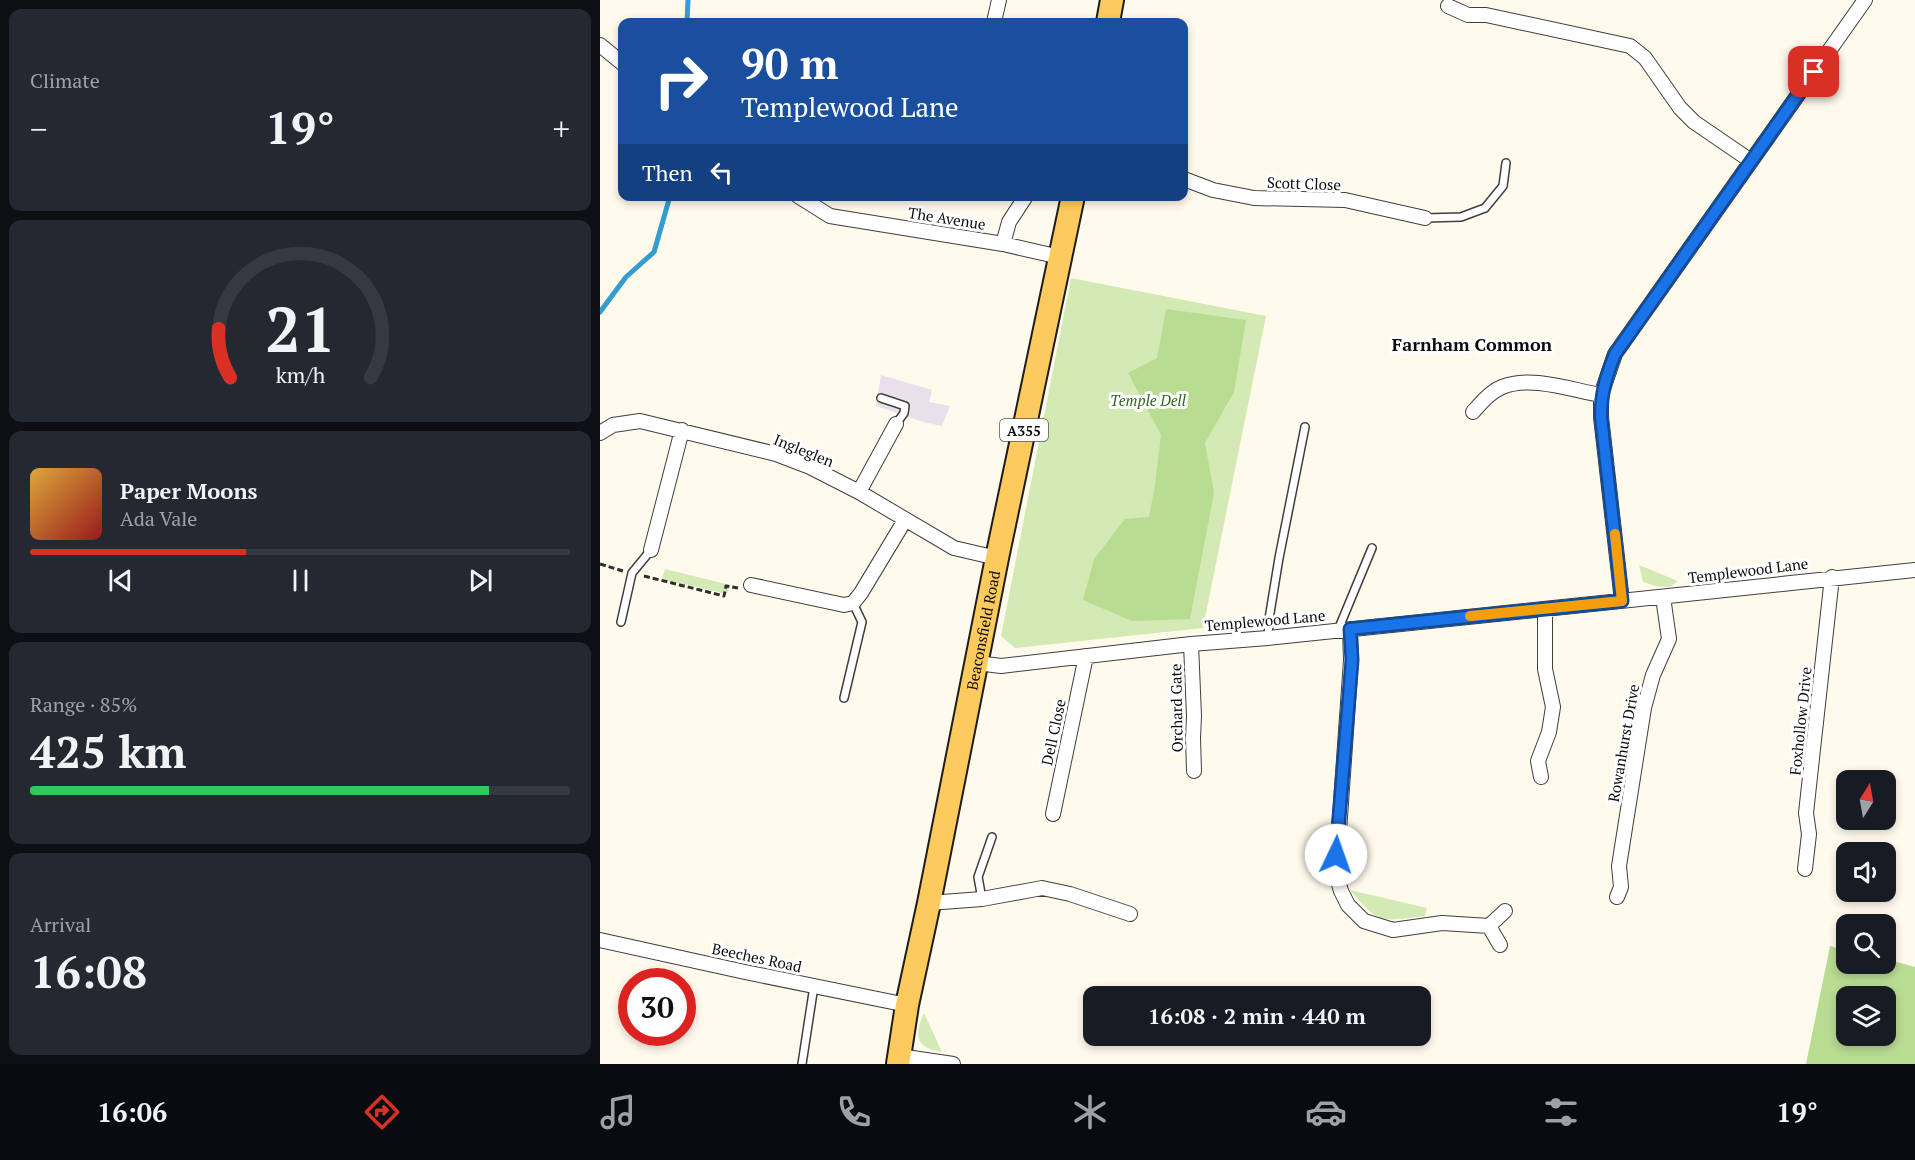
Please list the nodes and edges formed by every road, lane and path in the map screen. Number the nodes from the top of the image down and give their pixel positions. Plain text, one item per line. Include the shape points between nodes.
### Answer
1 (999, 0) edge
2 (1113, 0) edge
3 (1865, 0) edge
4 (1448, 6) dead end
5 (995, 18) edge
6 (1109, 18) edge
7 (600, 45) edge
8 (618, 60) edge
9 (1751, 162) junction
10 (1506, 163) dead end
11 (1188, 181) edge
12 (806, 201) edge
13 (1023, 201) edge
14 (1073, 201) edge
15 (1425, 218) joint
16 (1003, 244) junction
17 (1060, 257) junction
18 (1601, 395) junction
19 (881, 398) dead end
20 (1473, 412) dead end
21 (896, 424) joint
22 (1305, 427) dead end
23 (682, 430) junction
24 (600, 433) edge
25 (859, 492) junction
26 (905, 520) junction
27 (1372, 548) dead end
28 (651, 550) joint
29 (997, 558) junction
30 (600, 564) edge
31 (1915, 570) edge
32 (632, 573) junction
33 (1832, 577) junction
34 (751, 585) joint
35 (1663, 597) junction
36 (1622, 601) junction
37 (853, 603) junction
38 (1545, 609) junction
39 (621, 622) dead end
40 (1344, 629) junction
41 (1268, 638) junction
42 (1191, 644) junction
43 (1086, 656) junction
44 (977, 663) junction
45 (844, 698) dead end
46 (1194, 771) dead end
47 (1541, 777) dead end
48 (1053, 814) dead end
49 (992, 837) dead end
50 (1805, 869) dead end
51 (1617, 897) dead end
52 (982, 899) junction
53 (930, 903) junction
54 (1505, 910) dead end
55 (1130, 914) dead end
56 (1489, 926) junction
57 (600, 940) edge
58 (1500, 945) dead end
59 (814, 986) junction
60 (907, 1005) junction
61 (899, 1060) edge
62 (802, 1064) edge
63 (946, 1064) edge

1 - 5 street
2 - 6 main road
3 - 9 street
4 - 9 street via 1468,15 1486,15 1630,46 1645,58 1694,122
7 - 8 street
9 - 18 street via 1615,354
10 - 15 lane via 1503,186 1485,208 1461,217
11 - 15 street, Scott Close via 1254,198 1345,200
12 - 16 street, The Avenue via 830,216
13 - 16 street via 1009,222
14 - 17 main road, Beaconsfield Road / A355
16 - 17 street, The Avenue
17 - 29 main road, Beaconsfield Road / A355
18 - 20 street via 1536,383 1513,384 1494,391
18 - 36 street
19 - 21 lane via 905,406
21 - 25 street
22 - 41 lane via 1277,568
23 - 24 street, Ingleglen via 640,421 614,425
23 - 25 street, Ingleglen via 776,454
23 - 28 street
25 - 26 street, Ingleglen
26 - 29 street, Ingleglen via 954,548
26 - 37 street
27 - 40 lane
28 - 32 lane
29 - 44 main road, Beaconsfield Road / A355
30 - 32 path
31 - 33 street, Templewood Lane
32 - 34 path via 724,596 726,586
32 - 39 lane
33 - 35 street, Templewood Lane
33 - 50 street, Foxhollow Drive via 1806,813 1809,834
34 - 37 street via 844,605
35 - 36 street, Templewood Lane
35 - 51 street, Rowanhurst Drive via 1669,639 1644,708
36 - 38 street, Templewood Lane
37 - 45 lane via 862,622
38 - 40 street, Templewood Lane
38 - 47 street via 1545,669 1553,707 1538,761
40 - 41 street, Templewood Lane
40 - 56 street via 1352,660 1336,874 1341,891 1364,921 1393,930 1442,923
41 - 42 street, Templewood Lane
42 - 43 street, Templewood Lane
42 - 46 street, Orchard Gate
43 - 44 street, Templewood Lane via 1001,666
43 - 48 street, Dell Close
44 - 53 main road, Beaconsfield Road / A355
49 - 52 lane via 978,877
52 - 53 street
52 - 55 street via 1042,888
53 - 60 main road, Beaconsfield Road / A355
54 - 56 street
56 - 58 street
57 - 59 street, Beeches Road
59 - 60 street, Beeches Road
59 - 62 lane
60 - 61 main road, Beaconsfield Road / A355
61 - 63 street

